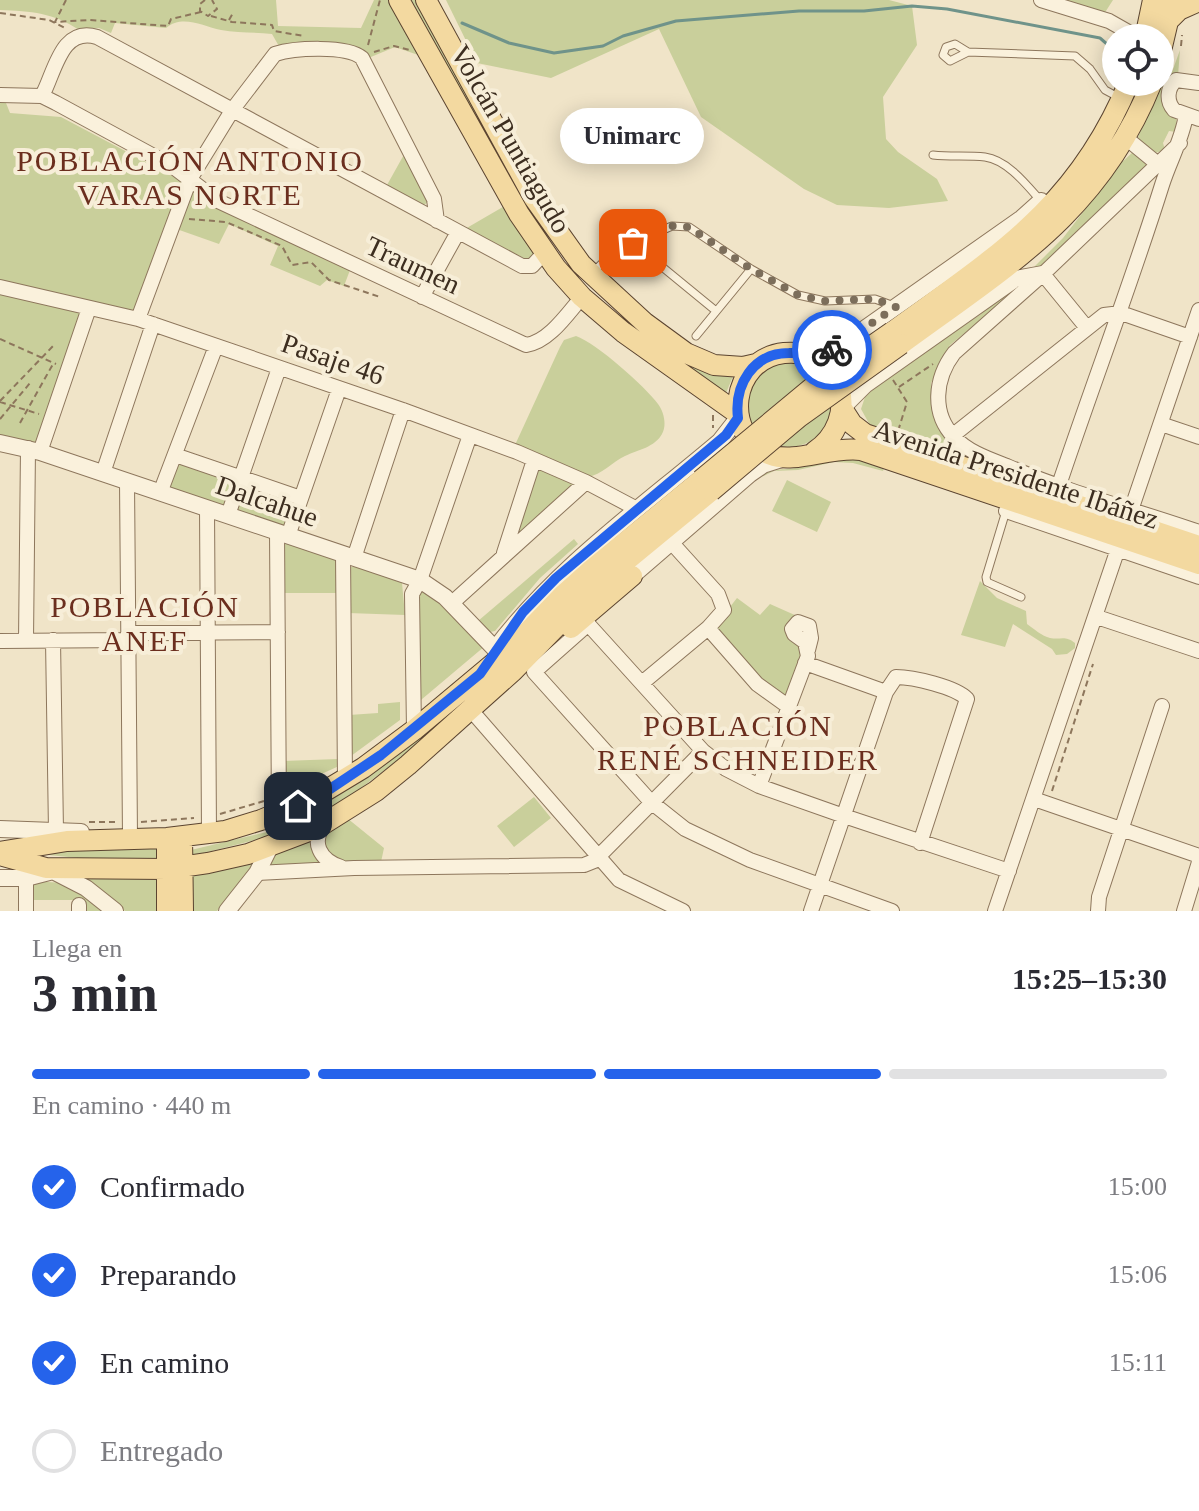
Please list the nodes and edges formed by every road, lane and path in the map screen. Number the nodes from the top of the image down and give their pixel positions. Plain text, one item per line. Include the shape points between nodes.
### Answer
1 (66, 0) edge
2 (205, 0) edge
3 (212, 0) edge
4 (380, 0) edge
5 (399, 0) edge
6 (426, 0) edge
7 (1041, 0) edge
8 (1153, 0) edge
9 (1199, 1) edge
10 (201, 12) junction
11 (0, 13) edge
12 (233, 13) dead end
13 (211, 16) junction
14 (1175, 17) edge
15 (228, 21) junction
16 (55, 22) junction
17 (1115, 24) edge
18 (1146, 24) edge
19 (79, 35) junction
20 (309, 41) dead end
21 (1181, 46) dead end
22 (968, 52) dead end
23 (416, 53) dead end
24 (1193, 81) edge
25 (1102, 86) edge
26 (0, 95) edge
27 (42, 96) junction
28 (1123, 96) edge
29 (1146, 96) edge
30 (233, 109) junction
31 (1192, 117) edge
32 (1126, 138) junction
33 (1100, 142) junction
34 (1180, 143) junction
35 (933, 155) dead end
36 (1159, 165) junction
37 (190, 179) junction
38 (1093, 187) junction
39 (1041, 201) junction
40 (545, 215) junction
41 (173, 220) junction
42 (437, 221) junction
43 (458, 232) junction
44 (616, 250) dead end
45 (544, 253) junction
46 (751, 269) junction
47 (591, 274) junction
48 (1043, 274) junction
49 (1015, 279) junction
50 (0, 287) edge
51 (610, 293) junction
52 (380, 297) dead end
53 (422, 297) junction
54 (582, 297) junction
55 (896, 307) junction
56 (89, 308) junction
57 (1199, 310) edge
58 (716, 311) junction
59 (1121, 313) junction
60 (138, 319) junction
61 (153, 324) junction
62 (1087, 328) junction
63 (696, 336) dead end
64 (1190, 337) junction
65 (897, 338) junction
66 (0, 339) edge
67 (55, 344) dead end
68 (216, 346) junction
69 (809, 356) junction
70 (42, 358) junction
71 (756, 364) junction
72 (60, 367) junction
73 (945, 367) junction
74 (279, 368) junction
75 (886, 369) junction
76 (30, 383) dead end
77 (898, 388) junction
78 (339, 389) junction
79 (0, 401) edge
80 (11, 406) junction
81 (843, 409) junction
82 (27, 410) junction
83 (403, 410) junction
84 (738, 416) junction
85 (51, 418) junction
86 (0, 419) edge
87 (20, 423) dead end
88 (1161, 424) junction
89 (470, 435) junction
90 (952, 436) junction
91 (1199, 437) edge
92 (0, 443) edge
93 (894, 443) junction
94 (34, 450) junction
95 (814, 452) junction
96 (175, 455) junction
97 (785, 458) junction
98 (534, 460) junction
99 (979, 472) junction
100 (103, 473) junction
101 (241, 478) junction
102 (127, 481) junction
103 (586, 482) junction
104 (957, 483) junction
105 (706, 486) junction
106 (1058, 488) junction
107 (160, 493) junction
108 (301, 498) junction
109 (207, 508) junction
110 (637, 509) junction
111 (1006, 511) junction
112 (228, 515) junction
113 (1126, 530) junction
114 (1199, 532) edge
115 (283, 534) junction
116 (671, 542) junction
117 (1199, 546) edge
118 (504, 553) junction
119 (348, 556) junction
120 (1199, 564) edge
121 (632, 576) junction
122 (1199, 577) edge
123 (420, 580) junction
124 (1021, 597) dead end
125 (452, 603) junction
126 (1097, 617) junction
127 (588, 624) junction
128 (708, 628) junction
129 (206, 632) junction
130 (278, 632) junction
131 (128, 636) junction
132 (53, 640) junction
133 (0, 641) edge
134 (26, 641) junction
135 (495, 649) junction
136 (1199, 651) edge
137 (1093, 664) dead end
138 (513, 671) junction
139 (480, 674) junction
140 (642, 683) junction
141 (886, 692) junction
142 (1162, 706) dead end
143 (789, 707) junction
144 (470, 709) junction
145 (414, 730) junction
146 (703, 751) junction
147 (345, 780) junction
148 (759, 786) junction
149 (1051, 795) dead end
150 (1034, 799) junction
151 (651, 802) junction
152 (279, 805) junction
153 (844, 816) junction
154 (325, 824) junction
155 (208, 825) junction
156 (0, 829) edge
157 (1121, 829) junction
158 (130, 830) junction
159 (56, 831) junction
160 (174, 837) junction
161 (920, 843) junction
162 (270, 847) junction
163 (0, 854) edge
164 (599, 855) junction
165 (1199, 859) edge
166 (175, 868) junction
167 (345, 868) junction
168 (54, 869) junction
169 (1009, 871) junction
170 (257, 873) junction
171 (0, 878) edge
172 (26, 878) junction
173 (820, 886) junction
174 (660, 906) edge
175 (998, 909) edge
176 (26, 911) edge
177 (115, 911) edge
178 (167, 911) edge
179 (183, 911) edge
180 (227, 911) edge
181 (683, 911) edge
182 (811, 911) edge
183 (892, 911) edge
184 (1098, 911) edge
185 (1184, 911) edge

1 - 16 path
2 - 10 path
3 - 13 path via 217,7
4 - 23 path via 370,53 394,46
5 - 45 main road, Volcán Puntiagudo
6 - 40 main road, Volcán Puntiagudo
7 - 17 street
8 - 18 main road
9 - 14 main road
10 - 13 path
10 - 16 path via 171,19 168,26
11 - 16 path
12 - 15 path
13 - 15 path
14 - 21 path
15 - 20 path via 272,25 274,31 297,33
16 - 19 path
19 - 27 street via 65,47
19 - 30 street via 97,37
22 - 25 lane via 1075,56
24 - 31 street via 1172,83 1168,97 1171,107
26 - 27 street, Traumen
27 - 37 street, Traumen
28 - 33 main road
29 - 32 main road
30 - 37 street
30 - 42 street
30 - 42 street via 269,58 282,52 349,51 362,58 434,199
31 - 34 street
32 - 36 street
32 - 38 main road
33 - 39 main road
33 - 65 main road via 1073,182 1028,230
34 - 36 street
34 - 59 street
35 - 39 lane via 996,160
36 - 48 street
37 - 41 street
37 - 53 street, Traumen via 218,201
38 - 49 main road via 1068,227
38 - 65 main road via 1030,248
39 - 55 street
40 - 45 main road
40 - 47 main road, Volcán Puntiagudo
41 - 52 path via 226,222 282,246 292,265 311,262 329,280
41 - 60 street
42 - 43 street
43 - 45 street via 525,268
43 - 53 street
44 - 47 lane
45 - 54 main road, Volcán Puntiagudo
46 - 55 lane via 811,299 875,299
46 - 58 lane
46 - 58 lane via 689,227 672,226 631,244
47 - 51 main road, Volcán Puntiagudo
48 - 49 street
48 - 62 street
48 - 73 street
49 - 75 street
50 - 56 street, Pasaje 46
51 - 54 main road
51 - 71 main road, Volcán Puntiagudo via 700,361 728,367
53 - 54 street, Traumen via 526,345 549,333
54 - 84 main road, Volcán Puntiagudo
55 - 69 street via 832,350
56 - 60 street, Pasaje 46
56 - 72 street
57 - 64 street
58 - 63 lane
59 - 62 street via 1104,315
59 - 64 street
59 - 106 street
60 - 61 street, Pasaje 46
61 - 68 street, Pasaje 46
61 - 100 street
62 - 90 street
64 - 88 street
65 - 105 main road, bridge
66 - 70 path
67 - 70 path
68 - 74 street, Pasaje 46
68 - 96 street
69 - 71 main road via 787,352
69 - 81 main road, Avenida Presidente Ibáñez via 833,375
70 - 72 path
70 - 79 path
71 - 84 main road via 740,386
72 - 82 path
72 - 85 street
73 - 77 path via 933,364
73 - 90 street via 938,405
74 - 78 street, Pasaje 46
74 - 101 street
75 - 77 path
75 - 81 street
76 - 80 path
77 - 93 path via 907,402
78 - 83 street, Pasaje 46
78 - 108 street
79 - 80 path
80 - 82 path
80 - 86 path
81 - 93 main road, Avenida Presidente Ibáñez via 858,430
81 - 95 main road, Avenida Presidente Ibáñez via 834,435
82 - 85 path
82 - 87 path
83 - 89 street, Pasaje 46
83 - 119 street
84 - 97 main road via 760,450
84 - 110 street via 720,441
85 - 94 street
88 - 91 street
88 - 113 street
89 - 98 street, Pasaje 46
89 - 123 street
90 - 106 street, Avenida Presidente Ibáñez via 975,453
92 - 94 street, Dalcahue
93 - 99 main road, Avenida Presidente Ibáñez
94 - 100 street, Dalcahue
94 - 134 street
95 - 97 main road, Avenida Presidente Ibáñez
95 - 104 main road, Avenida Presidente Ibáñez via 861,450
96 - 101 street
96 - 107 street
97 - 116 street, Avenida Presidente Ibáñez via 750,474
98 - 103 street, Pasaje 46
98 - 118 street
99 - 106 main road
99 - 113 main road, Avenida Presidente Ibáñez
100 - 102 street, Dalcahue
101 - 108 street
101 - 112 street
102 - 107 street, Dalcahue
102 - 131 street
103 - 110 street, Pasaje 46
103 - 118 street
104 - 111 main road via 975,499
104 - 113 main road, Avenida Presidente Ibáñez
105 - 138 main road
105 - 139 main road via 572,586 527,635
106 - 113 street, Avenida Presidente Ibáñez
107 - 109 street, Dalcahue
108 - 115 street
109 - 112 street, Dalcahue
109 - 129 street
110 - 135 street via 556,578
111 - 113 street, Avenida Presidente Ibáñez
111 - 124 lane via 986,577
112 - 115 street, Dalcahue
113 - 114 street, Avenida Presidente Ibáñez
113 - 117 main road, Avenida Presidente Ibáñez
113 - 120 main road, Avenida Presidente Ibáñez
113 - 122 street, Avenida Presidente Ibáñez
113 - 126 street
115 - 119 street, Dalcahue
115 - 130 street
116 - 121 street, Avenida Presidente Ibáñez
116 - 128 street via 722,599 723,613
118 - 125 street
119 - 123 street, Dalcahue
119 - 147 street
121 - 127 street, Avenida Presidente Ibáñez
121 - 138 main road
123 - 125 street, Dalcahue
123 - 145 street via 411,600
125 - 135 street, Dalcahue
126 - 136 street
126 - 150 street
127 - 140 street
127 - 151 street, Avenida Presidente Ibáñez via 534,671
128 - 140 street
128 - 143 street via 757,684
129 - 130 street
129 - 131 street
129 - 155 street
130 - 152 street
131 - 132 street
131 - 158 street
132 - 134 street
132 - 159 street
133 - 134 street
135 - 139 main road
137 - 149 path
138 - 144 main road
139 - 145 main road
140 - 146 street
141 - 143 street via 806,656
141 - 153 street
141 - 161 street via 896,677 907,677 967,699
142 - 157 street
143 - 148 street
144 - 154 main road via 399,773
144 - 164 street
145 - 147 main road
146 - 148 street
146 - 151 street
147 - 152 main road
148 - 153 street
150 - 157 street
150 - 169 street
151 - 164 street
151 - 173 street via 704,840
152 - 155 path
152 - 155 main road via 243,826
153 - 161 street
153 - 173 street
154 - 162 main road
154 - 167 street via 317,836 318,847 330,863
155 - 158 path
155 - 160 main road
156 - 159 street
157 - 165 street
157 - 184 street
158 - 159 street
158 - 160 main road
158 - 163 main road
160 - 166 main road
161 - 169 street
162 - 166 main road
162 - 170 street
163 - 168 main road
164 - 167 street via 577,866
164 - 174 street via 619,880
165 - 185 street
166 - 168 main road
166 - 178 main road
166 - 179 main road
167 - 170 street
168 - 172 street
168 - 177 street
169 - 175 street
170 - 180 street
171 - 172 street
172 - 176 street
173 - 182 street
173 - 183 street
174 - 181 street

